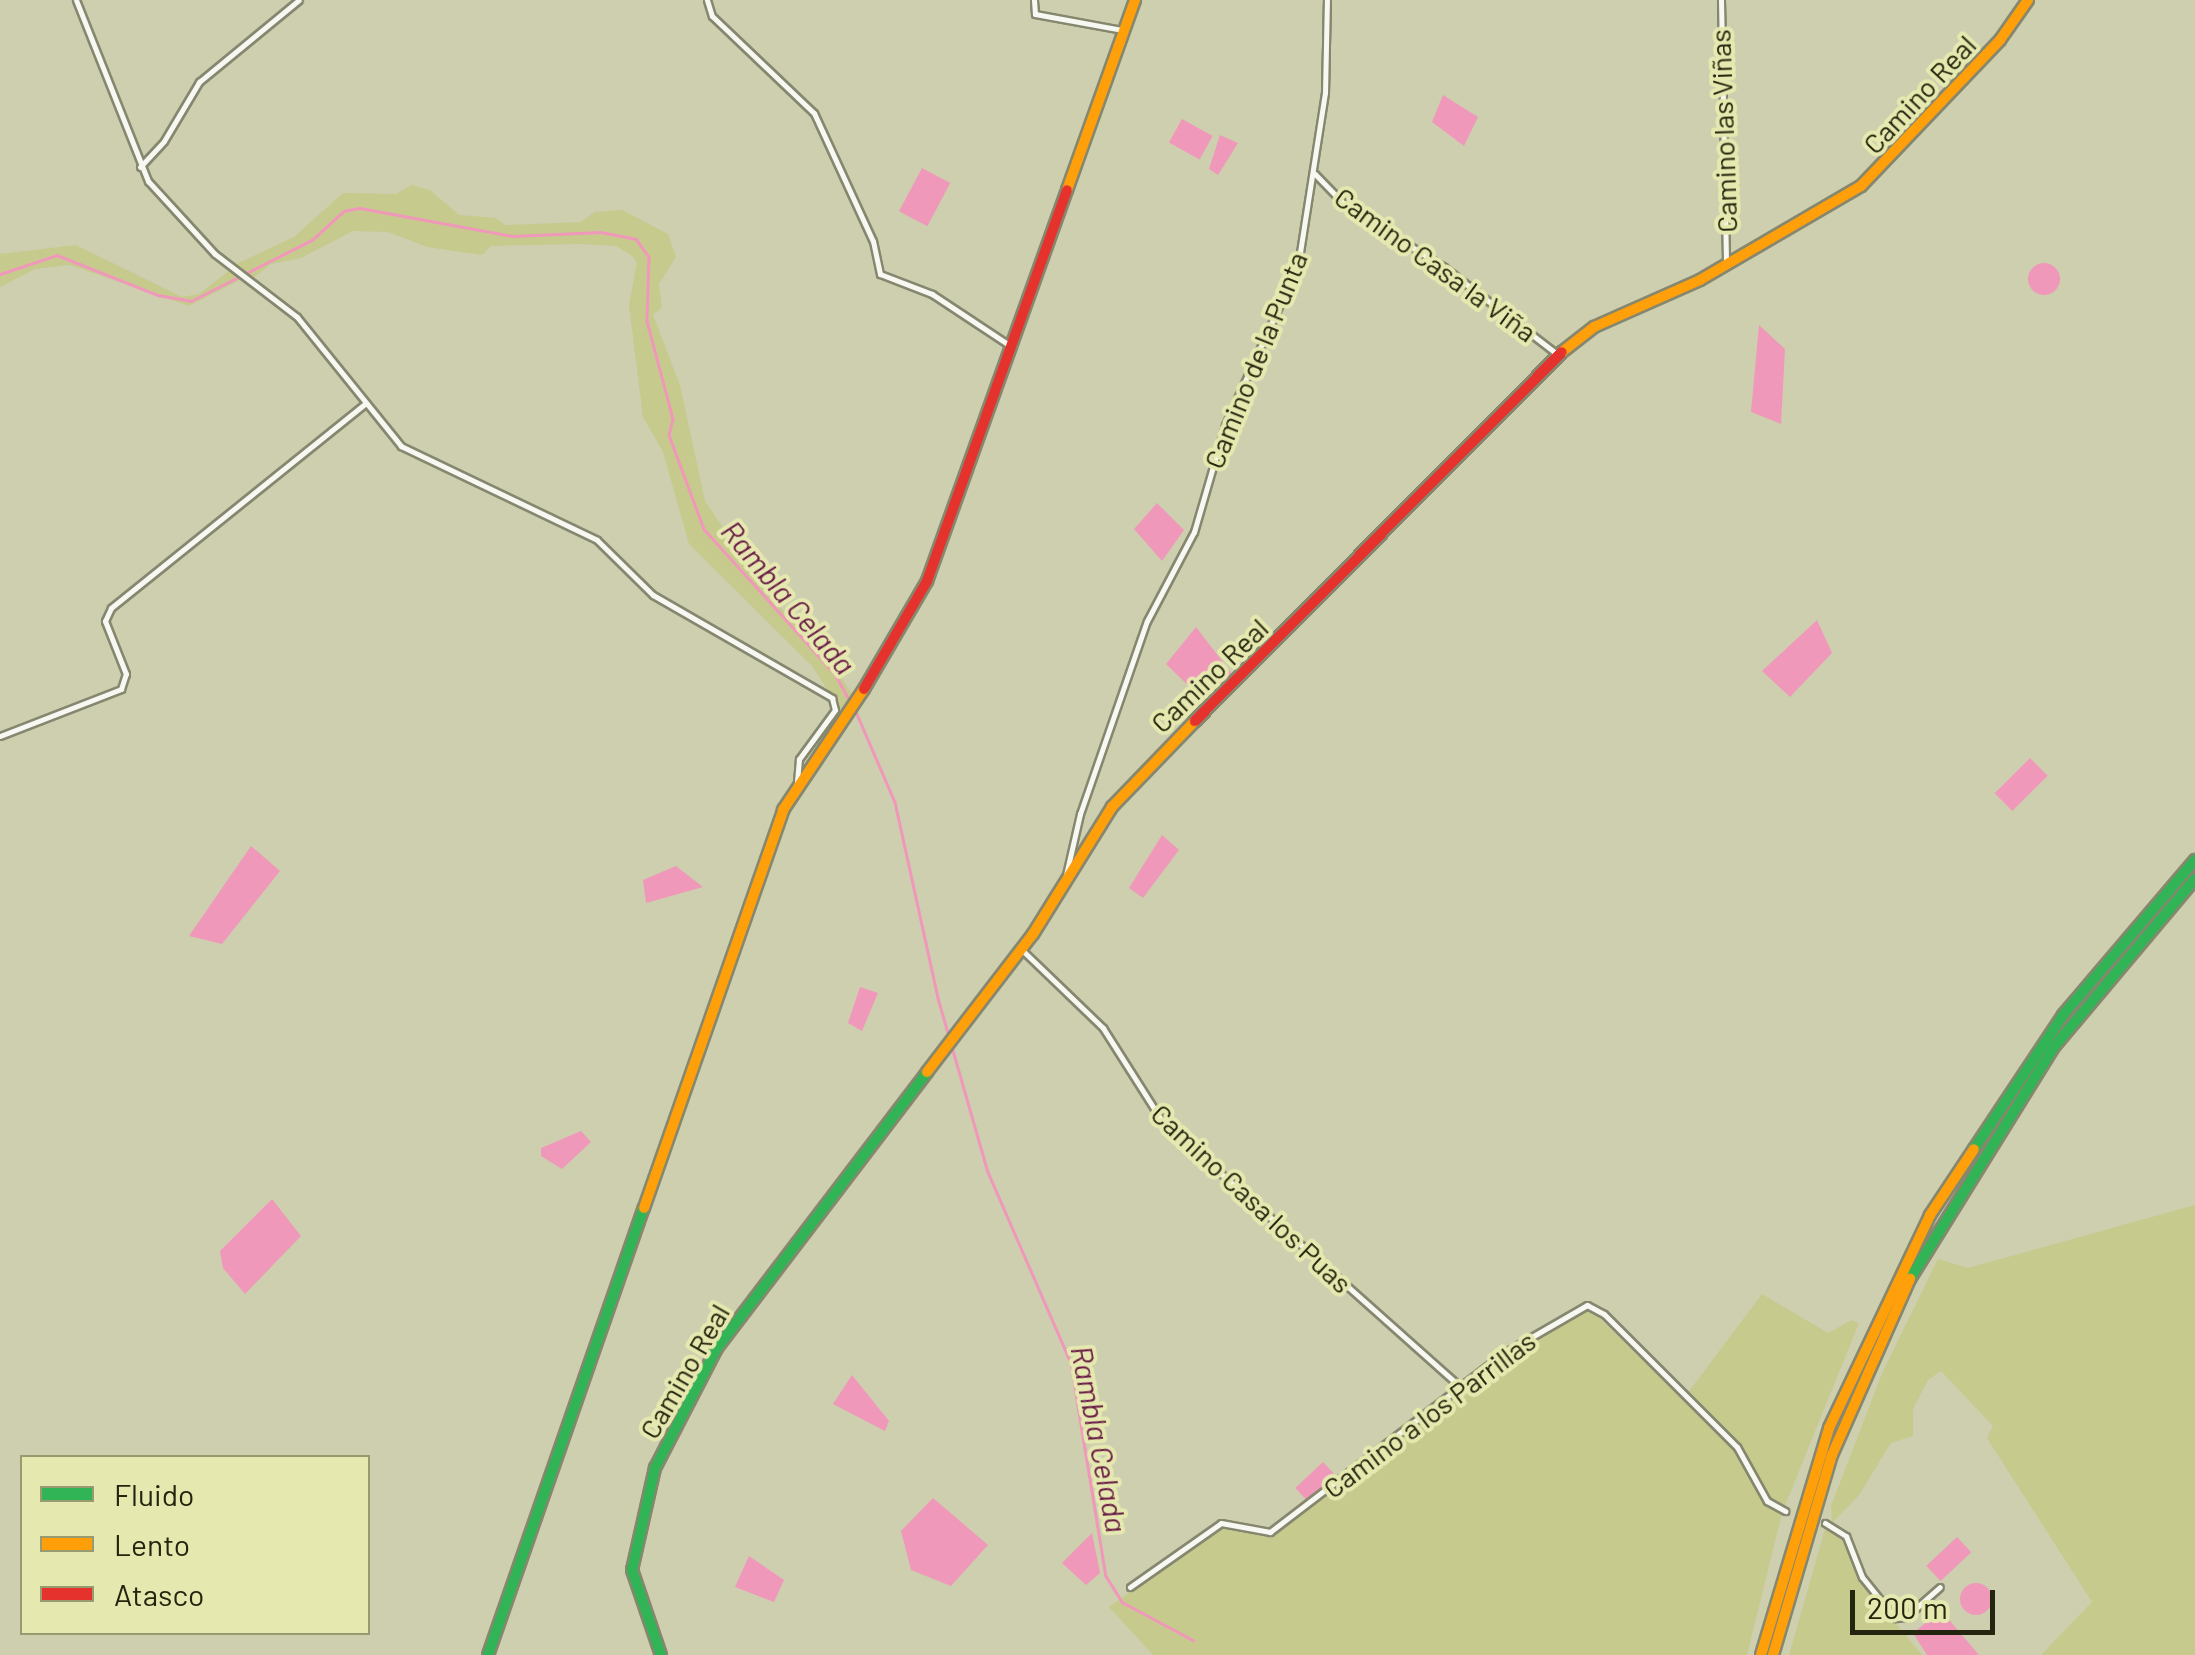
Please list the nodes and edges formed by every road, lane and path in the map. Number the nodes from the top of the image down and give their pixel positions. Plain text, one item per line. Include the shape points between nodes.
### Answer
1 (76, 0) edge
2 (299, 0) edge
3 (707, 0) edge
4 (1034, 0) edge
5 (1136, 0) edge
6 (1326, 0) edge
7 (1721, 0) edge
8 (2028, 0) edge
9 (1125, 30) junction
10 (140, 168) junction
11 (1315, 174) junction
12 (1726, 262) junction
13 (1012, 347) junction
14 (1557, 354) junction
15 (366, 404) junction
16 (0, 736) edge
17 (798, 786) junction
18 (2195, 860) edge
19 (1066, 875) junction
20 (2195, 879) edge
21 (1020, 949) junction
22 (1462, 1388) junction
23 (1785, 1511) dead end
24 (1825, 1523) dead end
25 (1940, 1587) dead end
26 (1130, 1588) dead end
27 (488, 1655) edge
28 (661, 1655) edge
29 (1761, 1655) edge
30 (1773, 1655) edge

1 - 10 street
2 - 10 street via 204,78
3 - 13 street via 712,16 819,120 873,240 880,274 932,294
4 - 9 street via 1035,14
5 - 9 main road
6 - 11 street, Camino de la Punta
7 - 12 street, Camino las Viñas
8 - 12 main road, Camino Real via 2000,40 1875,175
9 - 13 main road
10 - 15 street via 215,254 291,311
11 - 14 street, Camino Casa la Viña via 1353,212 1444,267
11 - 19 street, Camino de la Punta via 1298,265 1225,425 1194,532 1147,620 1080,814
12 - 14 main road, Camino Real via 1700,280 1634,304
13 - 17 main road via 927,581
14 - 19 main road, Camino Real via 1139,775
15 - 16 street via 112,608 105,621 126,674 120,689
15 - 17 street via 401,446 598,540 654,595 832,698 835,710 799,758
17 - 27 main road via 738,934
18 - 29 main road via 2063,1015 1980,1132 1923,1229 1830,1428
19 - 21 main road, Camino Real
20 - 30 main road via 2053,1048 1915,1268 1832,1455
21 - 22 street, Camino Casa los Puas via 1090,1013 1162,1121
21 - 28 main road, Camino Real via 717,1348 655,1468 632,1570
22 - 23 street, Camino a los Parrillas via 1538,1330 1577,1307 1592,1306 1737,1447 1767,1501
22 - 26 street, Camino a los Parrillas via 1270,1532 1221,1523
24 - 25 street via 1846,1536 1862,1577 1895,1618 1906,1617

